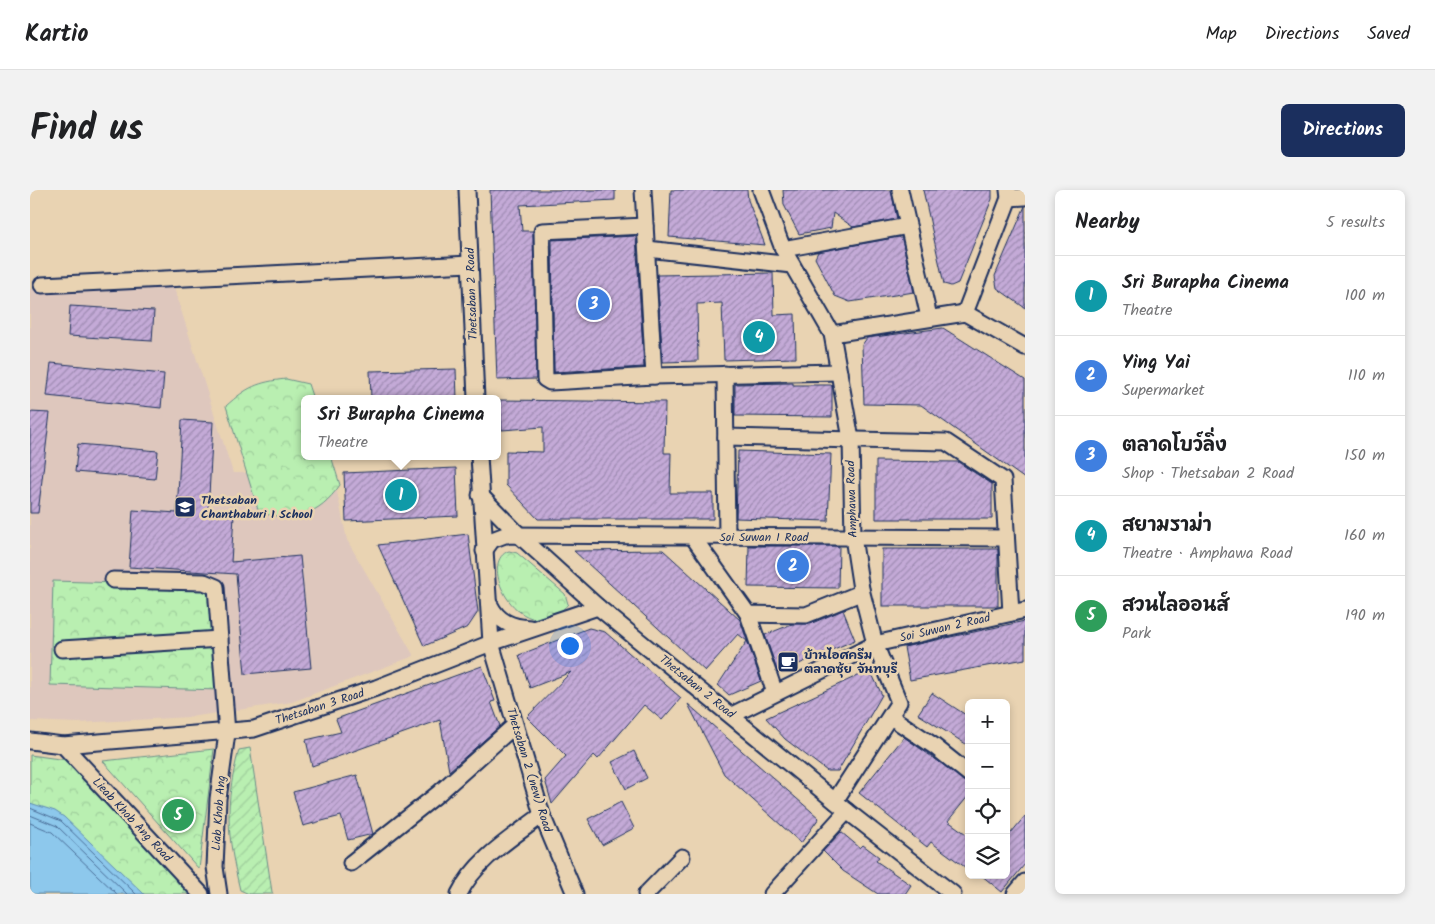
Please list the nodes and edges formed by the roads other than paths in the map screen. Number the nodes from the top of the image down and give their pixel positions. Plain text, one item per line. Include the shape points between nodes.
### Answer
1 (467, 190) edge
2 (643, 190) edge
3 (762, 190) edge
4 (900, 190) edge
5 (1008, 194) edge
6 (1025, 197) edge
7 (645, 226) junction
8 (908, 226) junction
9 (647, 249) junction
10 (783, 249) junction
11 (470, 264) junction
12 (792, 265) junction
13 (42, 286) dead end
14 (965, 313) junction
15 (929, 317) junction
16 (832, 334) junction
17 (1025, 347) edge
18 (839, 372) junction
19 (726, 374) junction
20 (654, 376) junction
21 (476, 395) edge
22 (726, 437) junction
23 (851, 439) junction
24 (479, 460) edge
25 (480, 495) junction
26 (521, 537) junction
27 (693, 537) junction
28 (726, 537) junction
29 (853, 537) junction
30 (1006, 538) junction
31 (484, 551) junction
32 (113, 580) dead end
33 (572, 583) junction
34 (861, 589) junction
35 (490, 605) junction
36 (598, 607) junction
37 (1018, 611) edge
38 (748, 614) junction
39 (566, 617) junction
40 (537, 628) junction
41 (220, 639) junction
42 (491, 643) junction
43 (875, 644) junction
44 (62, 650) dead end
45 (775, 693) junction
46 (732, 715) junction
47 (890, 717) junction
48 (515, 725) junction
49 (227, 733) junction
50 (30, 740) edge
51 (64, 745) junction
52 (965, 771) edge
53 (835, 801) junction
54 (847, 811) junction
55 (542, 816) junction
56 (682, 858) dead end
57 (352, 863) dead end
58 (1025, 882) edge
59 (570, 892) edge
60 (201, 894) edge
61 (219, 894) edge
62 (459, 894) edge
63 (646, 894) edge
64 (772, 894) edge
65 (953, 894) edge
66 (1014, 894) edge

1 - 11 street, Thetsaban 2 Road
2 - 7 street
3 - 10 street, Amphawa Road
4 - 8 street
5 - 6 street
5 - 14 street
7 - 9 street
7 - 20 street via 542,231 546,379 550,382
8 - 10 street
8 - 15 street
9 - 12 street
9 - 20 street
10 - 12 street, Amphawa Road
11 - 13 street
11 - 21 street, Thetsaban 2 Road
12 - 16 street, Amphawa Road
14 - 15 street
14 - 17 street
15 - 16 street
16 - 18 street, Amphawa Road
18 - 19 street
18 - 23 street, Amphawa Road
19 - 20 street
19 - 22 street
22 - 23 street
22 - 28 street
23 - 29 street, Amphawa Road
23 - 30 street via 946,442 1003,480
24 - 25 street
25 - 26 street, Thetsaban 2 Road
25 - 31 street
26 - 27 street, Soi Suwan 1 Road
26 - 31 street via 498,536
26 - 33 street, Thetsaban 2 Road
27 - 28 street, Soi Suwan 1 Road
27 - 38 street
28 - 29 street, Soi Suwan 1 Road
29 - 30 street, Soi Suwan 1 Road
29 - 34 street, Amphawa Road
30 - 37 street
31 - 35 street
32 - 41 street, Liab Khob Ang via 210,583 216,587
33 - 36 street, Thetsaban 2 Road
33 - 39 street via 576,601
34 - 38 street via 858,594 806,615
34 - 43 street, Amphawa Road
35 - 40 street via 494,614 505,623
35 - 42 street, Thetsaban 2 (new) Road
36 - 39 street, Thetsaban 3 Road
36 - 46 street, Thetsaban 2 Road
37 - 43 street, Soi Suwan 2 Road
38 - 45 street
39 - 40 street, Thetsaban 3 Road
40 - 42 street, Thetsaban 3 Road
41 - 44 street
41 - 49 street, Liab Khob Ang
42 - 48 street, Thetsaban 2 (new) Road
42 - 49 street, Thetsaban 3 Road via 376,688 254,729
43 - 45 street, Soi Suwan 2 Road
43 - 47 street, Amphawa Road via 899,702
45 - 46 street, Soi Suwan 2 Road
46 - 53 street, Thetsaban 2 Road
47 - 52 street
47 - 53 street, Amphawa Road
48 - 55 street, Thetsaban 2 (new) Road
48 - 57 street via 439,793
49 - 51 street, Thetsaban 3 Road
49 - 61 street, Liab Khob Ang via 218,799 215,867
50 - 51 street, Thetsaban 3 Road
51 - 60 street, Lieab Khob Ang Road
53 - 54 street, Thetsaban 2 Road
54 - 64 street
54 - 65 street, Thetsaban 2 Road
55 - 59 street, Thetsaban 2 (new) Road
55 - 62 street via 492,852
56 - 63 street
58 - 66 street

